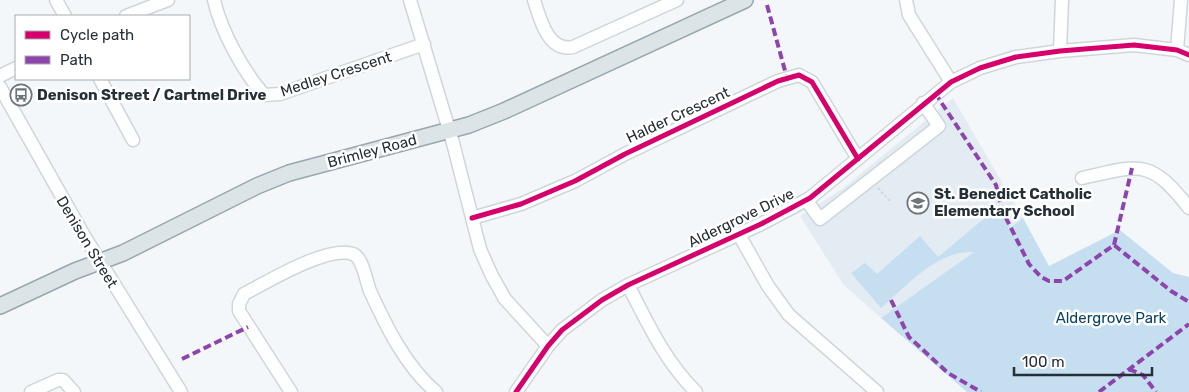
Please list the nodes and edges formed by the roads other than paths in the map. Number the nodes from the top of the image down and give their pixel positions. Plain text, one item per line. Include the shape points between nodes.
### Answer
1 (56, 0) edge
2 (168, 0) edge
3 (214, 0) edge
4 (410, 0) edge
5 (534, 0) edge
6 (677, 0) edge
7 (746, 0) edge
8 (906, 0) edge
9 (1062, 0) edge
10 (1181, 0) edge
11 (64, 15) edge
12 (129, 15) edge
13 (424, 44) junction
14 (1176, 50) junction
15 (1060, 51) junction
16 (1189, 55) edge
17 (15, 68) edge
18 (0, 76) edge
19 (101, 80) edge
20 (950, 82) junction
21 (0, 88) edge
22 (923, 103) junction
23 (449, 130) junction
24 (133, 140) dead end
25 (858, 159) junction
26 (1082, 178) dead end
27 (806, 200) junction
28 (1189, 208) edge
29 (472, 218) junction
30 (738, 234) junction
31 (99, 262) junction
32 (628, 285) junction
33 (0, 306) edge
34 (548, 346) junction
35 (30, 392) edge
36 (74, 392) edge
37 (181, 392) edge
38 (291, 392) edge
39 (436, 392) edge
40 (516, 392) edge
41 (696, 392) edge
42 (877, 392) edge

1 - 11 street
2 - 12 street
3 - 13 street, Medley Crescent via 219,20 254,84 264,95 280,94
4 - 13 street
5 - 6 street via 552,42 566,49
7 - 23 main road, Brimley Road via 504,111
8 - 20 street via 909,15
9 - 15 street
10 - 14 street
13 - 23 street
14 - 15 street, Aldergrove Drive via 1134,45
14 - 16 street, Aldergrove Drive
15 - 20 street, Aldergrove Drive via 1016,57
17 - 18 street
19 - 24 street
20 - 22 street, Aldergrove Drive
21 - 31 street, Denison Street
22 - 25 street, Aldergrove Drive
22 - 27 street via 939,126 820,218
23 - 29 street
23 - 31 main road, Brimley Road via 289,173
25 - 27 street, Aldergrove Drive
25 - 29 street, Halder Crescent via 812,82 799,75 778,81 557,189 521,204
26 - 28 street via 1132,168 1154,171 1170,184
27 - 30 street, Aldergrove Drive
29 - 34 street via 480,249 505,298
30 - 32 street, Aldergrove Drive
30 - 42 street via 789,315
31 - 33 main road, Brimley Road
31 - 37 street, Denison Street
32 - 34 street, Aldergrove Drive via 562,330
32 - 41 street via 658,344
34 - 40 street, Aldergrove Drive
35 - 36 street via 63,380
38 - 39 street via 248,327 239,311 239,304 244,294 309,261 344,253 359,258 374,301 396,341 422,380

